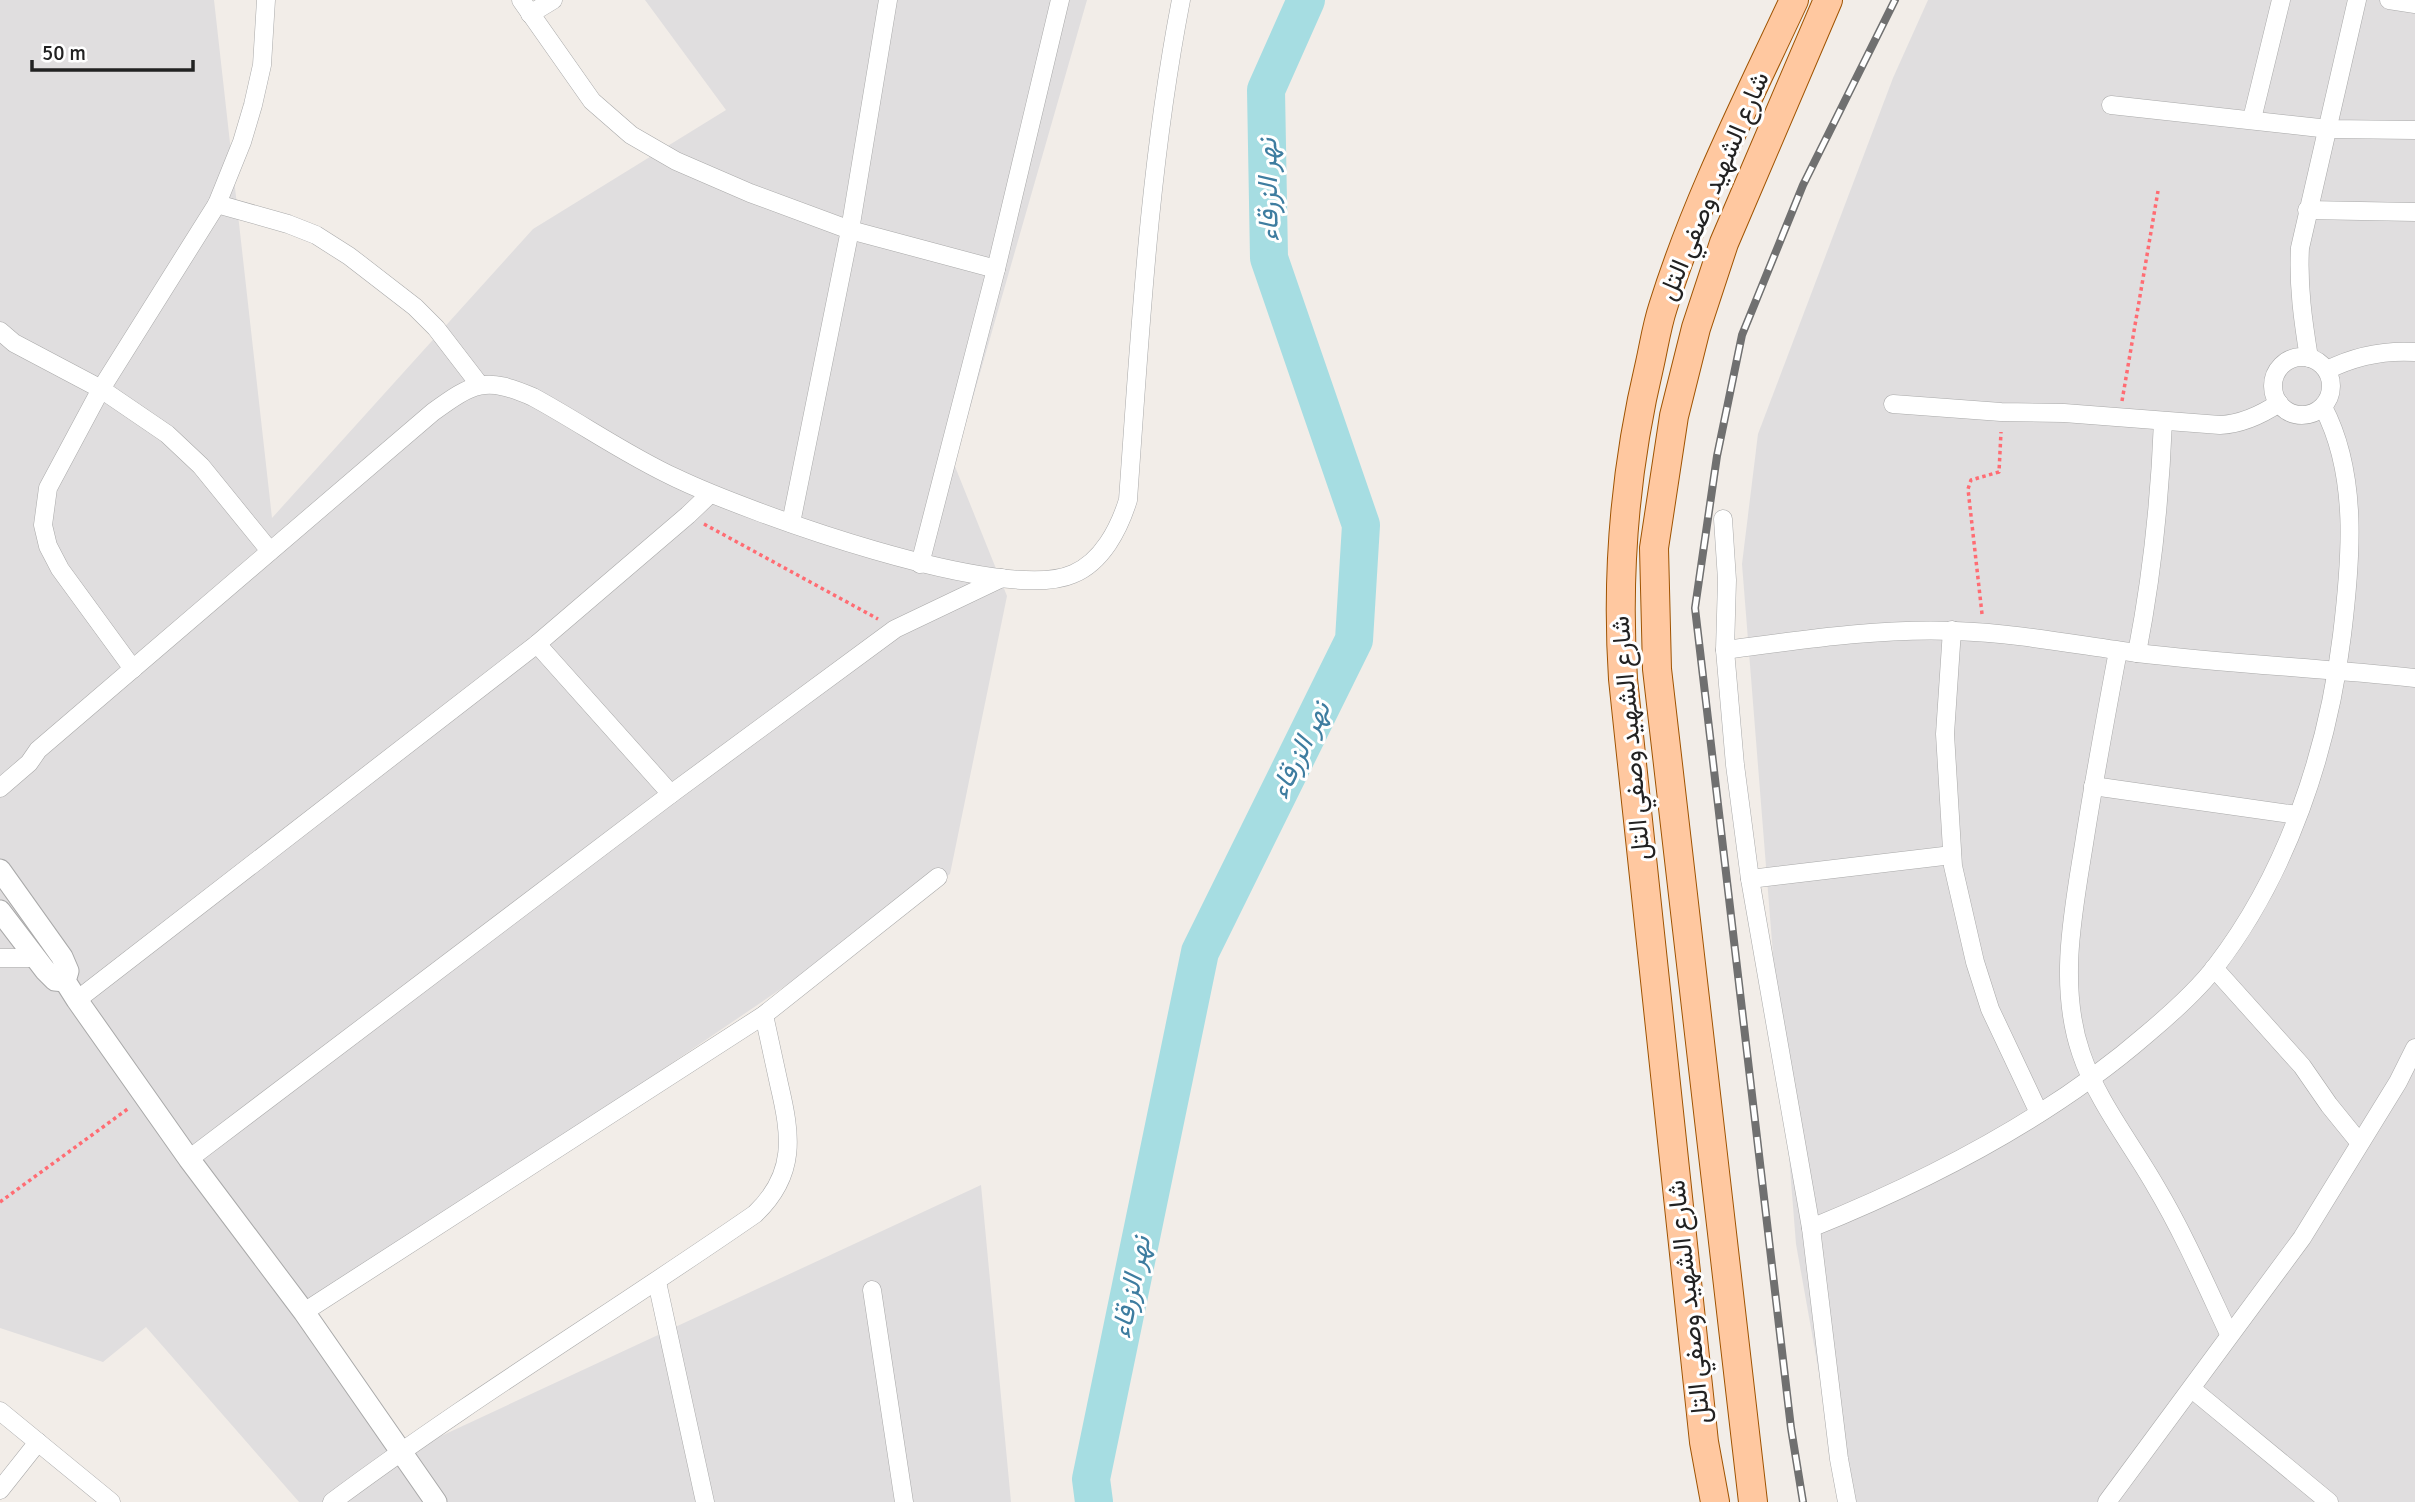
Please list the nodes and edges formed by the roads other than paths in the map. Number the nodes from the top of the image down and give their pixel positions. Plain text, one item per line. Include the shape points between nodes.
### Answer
1 (266, 0) edge
2 (553, 0) edge
3 (888, 0) edge
4 (1060, 0) edge
5 (1181, 0) edge
6 (1794, 0) edge
7 (1828, 0) edge
8 (2281, 0) edge
9 (2357, 0) edge
10 (2389, 0) edge
11 (2415, 4) edge
12 (525, 7) edge
13 (2111, 105) dead end
14 (2252, 119) junction
15 (2329, 129) junction
16 (2415, 130) edge
17 (218, 204) junction
18 (2307, 210) junction
19 (2415, 212) edge
20 (850, 230) junction
21 (996, 268) junction
22 (0, 331) edge
23 (2415, 352) edge
24 (2309, 358) junction
25 (2327, 370) junction
26 (479, 384) junction
27 (100, 389) junction
28 (2279, 403) junction
29 (1893, 404) dead end
30 (2323, 407) junction
31 (2163, 421) junction
32 (710, 494) junction
33 (1723, 519) dead end
34 (791, 523) junction
35 (270, 551) junction
36 (920, 564) junction
37 (1002, 578) junction
38 (1952, 631) junction
39 (537, 644) junction
40 (1725, 650) junction
41 (2118, 651) junction
42 (2137, 653) junction
43 (132, 669) junction
44 (2338, 670) junction
45 (2415, 678) edge
46 (38, 750) junction
47 (0, 772) edge
48 (2093, 786) junction
49 (0, 788) edge
50 (671, 794) junction
51 (2297, 815) junction
52 (1952, 855) junction
53 (0, 870) edge
54 (937, 877) dead end
55 (1750, 879) junction
56 (0, 911) edge
57 (0, 958) edge
58 (36, 958) junction
59 (2214, 968) junction
60 (65, 981) junction
61 (77, 1000) junction
62 (764, 1015) junction
63 (2415, 1048) edge
64 (2091, 1079) junction
65 (2039, 1113) junction
66 (2359, 1142) junction
67 (189, 1159) junction
68 (1811, 1228) junction
69 (657, 1282) junction
70 (872, 1290) dead end
71 (304, 1312) junction
72 (2229, 1334) junction
73 (2192, 1389) junction
74 (0, 1411) edge
75 (38, 1442) junction
76 (400, 1452) junction
77 (0, 1490) edge
78 (111, 1502) edge
79 (332, 1502) edge
80 (436, 1502) edge
81 (705, 1502) edge
82 (904, 1502) edge
83 (1715, 1502) edge
84 (1753, 1502) edge
85 (1847, 1502) edge
86 (2106, 1502) edge
87 (2329, 1502) edge

1 - 17 street via 262,65 253,106
2 - 12 street
3 - 20 street
4 - 21 street
5 - 37 street via 1159,140 1128,500 1122,521 1105,547 1074,574 1054,580
6 - 83 main road, شارع الشهيد وصفي التل via 1709,184 1663,307 1635,428 1619,616 1704,1442
7 - 84 main road, شارع الشهيد وصفي التل via 1724,243 1696,328 1674,415 1654,548 1657,668
8 - 14 street
9 - 15 street
10 - 11 street
12 - 20 street via 592,102 631,135 676,161
13 - 14 street
14 - 15 street
15 - 16 street
15 - 18 street
17 - 26 street via 316,235 349,256 415,307
17 - 27 street
18 - 19 street
18 - 24 street via 2298,275
20 - 21 street
20 - 34 street
21 - 36 street
22 - 27 street
23 - 25 street via 2367,355
24 - 25 street
24 - 28 street via 2289,360 2281,367 2273,386
25 - 30 street via 2331,383
26 - 32 street via 533,397 645,463
26 - 35 street via 433,412
27 - 35 street via 185,449
27 - 43 street via 48,488 43,525 47,546 60,569
28 - 30 street via 2299,415
28 - 31 street via 2261,415 2230,425
29 - 31 street
30 - 44 street via 2335,429 2343,461 2348,517 2349,556
31 - 42 street via 2159,503
32 - 34 street
32 - 39 street
33 - 40 street
34 - 36 street
35 - 43 street
36 - 37 street
37 - 50 street via 895,629
38 - 40 street via 1843,634
38 - 41 street
38 - 52 street via 1945,723
39 - 50 street
39 - 61 street
40 - 55 street
41 - 42 street
41 - 48 street
42 - 44 street
43 - 46 street
44 - 45 street
44 - 51 street via 2317,759
46 - 47 street via 17,758
46 - 49 street
48 - 51 street
48 - 64 street via 2069,953 2074,1027
50 - 67 street
51 - 59 street via 2274,873
52 - 55 street
52 - 65 street via 1990,1009
53 - 60 street via 62,957 68,971
54 - 62 street
55 - 68 street
56 - 58 street
57 - 58 street
58 - 60 street via 55,980
59 - 64 street via 2176,1010
59 - 66 street via 2302,1066
60 - 61 street
61 - 67 street
62 - 69 street via 788,1123 785,1168 768,1202 755,1214
62 - 71 street
63 - 66 street
64 - 65 street
64 - 72 street via 2158,1189
65 - 68 street via 1930,1176
66 - 72 street via 2301,1238
67 - 71 street
68 - 85 street
69 - 76 street
69 - 81 street
70 - 82 street
71 - 76 street
72 - 73 street
73 - 86 street
73 - 87 street
74 - 75 street
75 - 77 street
75 - 78 street
76 - 79 street
76 - 80 street

